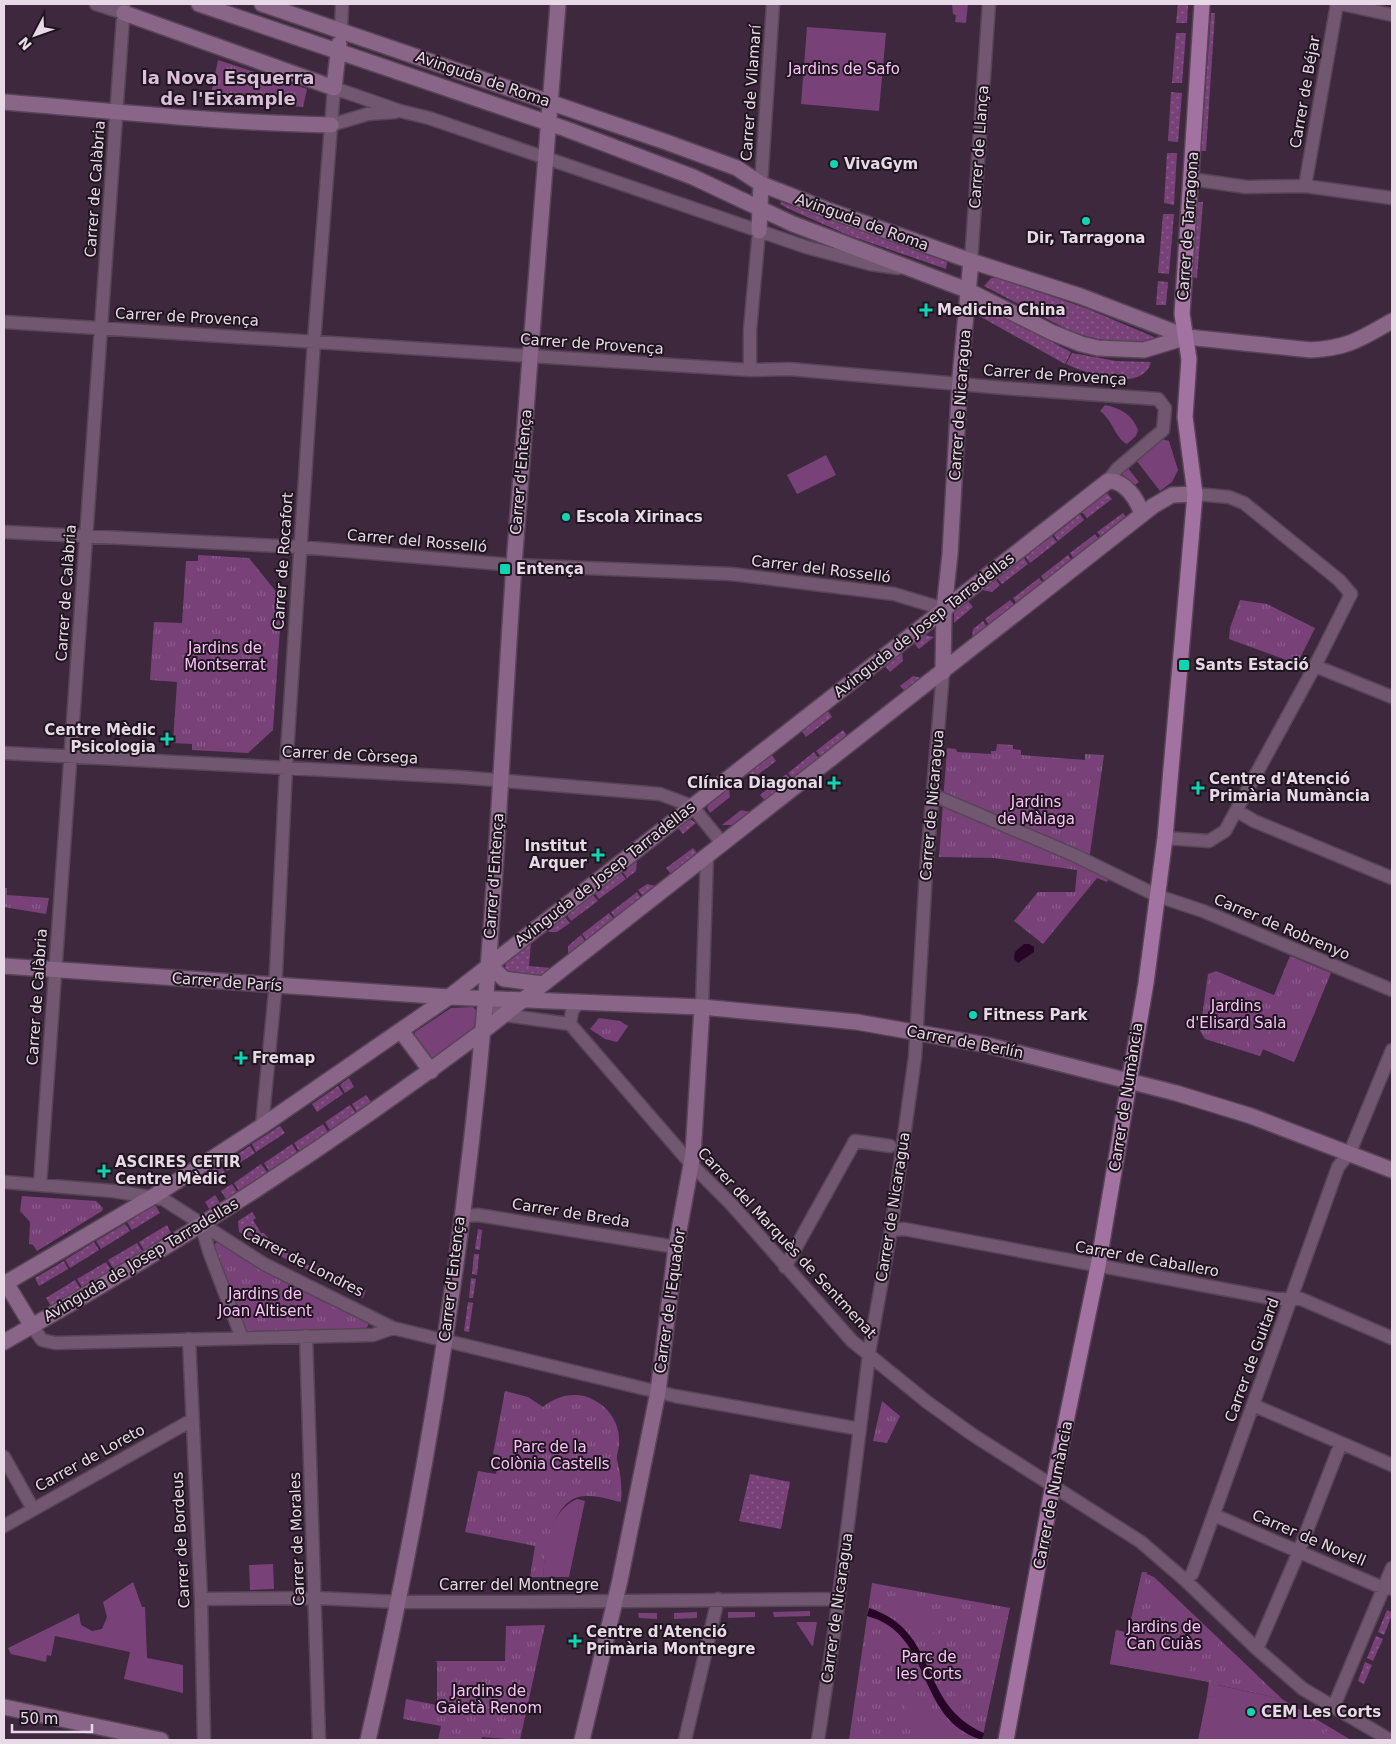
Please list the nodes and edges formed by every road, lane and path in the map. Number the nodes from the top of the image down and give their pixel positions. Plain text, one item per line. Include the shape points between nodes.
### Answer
1 (96, 4) edge
2 (199, 4) edge
3 (262, 4) edge
4 (342, 4) edge
5 (558, 4) edge
6 (773, 4) edge
7 (989, 4) edge
8 (1202, 4) edge
9 (1337, 4) edge
10 (1342, 4) edge
11 (124, 8) edge
12 (1392, 15) edge
13 (341, 31) junction
14 (338, 52) junction
15 (334, 88) junction
16 (4, 102) edge
17 (550, 102) junction
18 (400, 111) junction
19 (117, 113) junction
20 (549, 123) junction
21 (331, 125) junction
22 (546, 159) junction
23 (1190, 179) junction
24 (762, 184) junction
25 (1305, 186) junction
26 (1392, 198) edge
27 (760, 209) junction
28 (759, 231) junction
29 (971, 261) junction
30 (911, 270) junction
31 (968, 290) junction
32 (1392, 321) edge
33 (4, 322) edge
34 (101, 329) junction
35 (1187, 337) junction
36 (314, 341) junction
37 (530, 356) junction
38 (750, 370) junction
39 (960, 383) junction
40 (1165, 415) joint
41 (1188, 447) joint
42 (1108, 481) junction
43 (1195, 494) junction
44 (1142, 515) junction
45 (4, 532) edge
46 (86, 538) junction
47 (300, 548) junction
48 (514, 565) junction
49 (944, 609) junction
50 (1315, 666) junction
51 (943, 672) junction
52 (1392, 697) edge
53 (4, 753) edge
54 (70, 758) junction
55 (286, 768) junction
56 (500, 780) junction
57 (933, 795) junction
58 (692, 806) junction
59 (1237, 811) junction
60 (1165, 838) junction
61 (722, 843) junction
62 (707, 856) junction
63 (1392, 878) edge
64 (1158, 896) junction
65 (489, 965) junction
66 (4, 966) edge
67 (55, 970) junction
68 (543, 984) junction
69 (276, 985) junction
70 (1392, 990) edge
71 (450, 997) junction
72 (486, 999) junction
73 (522, 1001) junction
74 (579, 1002) junction
75 (702, 1007) junction
76 (504, 1015) junction
77 (570, 1024) junction
78 (401, 1031) junction
79 (918, 1031) junction
80 (482, 1032) junction
81 (1392, 1050) edge
82 (451, 1055) junction
83 (479, 1064) junction
84 (430, 1070) junction
85 (1129, 1080) junction
86 (262, 1126) junction
87 (890, 1146) dead end
88 (1350, 1152) junction
89 (692, 1165) junction
90 (1392, 1170) edge
91 (4, 1182) edge
92 (40, 1185) junction
93 (154, 1196) junction
94 (461, 1216) junction
95 (201, 1224) junction
96 (891, 1230) junction
97 (676, 1246) junction
98 (1098, 1266) junction
99 (785, 1268) junction
100 (5, 1284) edge
101 (1291, 1298) junction
102 (32, 1326) junction
103 (393, 1328) junction
104 (306, 1336) junction
105 (242, 1338) junction
106 (1392, 1338) edge
107 (189, 1339) junction
108 (4, 1342) edge
109 (445, 1342) junction
110 (870, 1356) junction
111 (658, 1392) junction
112 (1253, 1405) junction
113 (192, 1420) junction
114 (860, 1429) junction
115 (1341, 1443) junction
116 (4, 1457) edge
117 (1392, 1465) edge
118 (1053, 1485) junction
119 (33, 1508) junction
120 (1214, 1515) junction
121 (4, 1526) edge
122 (1299, 1551) junction
123 (1392, 1568) edge
124 (1186, 1580) junction
125 (1388, 1588) edge
126 (316, 1598) junction
127 (200, 1599) junction
128 (718, 1599) junction
129 (838, 1599) junction
130 (616, 1600) junction
131 (399, 1602) junction
132 (1257, 1649) junction
133 (4, 1707) edge
134 (1333, 1708) junction
135 (161, 1740) edge
136 (204, 1740) edge
137 (319, 1740) edge
138 (368, 1740) edge
139 (582, 1740) edge
140 (685, 1740) edge
141 (818, 1740) edge
142 (1006, 1740) edge
143 (1390, 1740) edge

1 - 11 street
2 - 14 main road, Avinguda de Roma
3 - 13 main road, Avinguda de Roma
4 - 13 street
5 - 17 main road, Carrer d'Entença
6 - 24 street, Carrer de Vilamarí
7 - 29 street, Carrer de Llança
8 - 23 main road, Carrer de Tarragona
9 - 25 street, Carrer de Béjar
10 - 12 street
11 - 15 main road
11 - 19 street, Carrer de Calàbria
13 - 14 main road
13 - 17 main road, Avinguda de Roma
14 - 15 main road
14 - 20 main road, Avinguda de Roma
15 - 18 street, Avinguda de Roma
15 - 21 street, Carrer de Rocafort
16 - 19 main road
17 - 20 main road, Carrer d'Entença
17 - 24 main road, Avinguda de Roma via 737,168
18 - 21 street via 368,114
18 - 22 street, Avinguda de Roma
19 - 21 main road
19 - 34 street, Carrer de Calàbria
20 - 22 main road, Carrer d'Entença
20 - 27 main road, Avinguda de Roma via 693,177
21 - 36 street, Carrer de Rocafort
22 - 28 street, Avinguda de Roma
22 - 37 main road, Carrer d'Entença
23 - 25 street via 1246,187
23 - 35 main road, Carrer de Tarragona via 1182,314
24 - 27 main road
24 - 29 main road, Avinguda de Roma
25 - 26 street
27 - 28 main road
27 - 30 main road, Avinguda de Roma
28 - 30 street, Avinguda de Roma via 830,254
28 - 38 street via 750,330
29 - 31 main road, Carrer de Llança
29 - 35 main road, Avinguda de Roma via 1080,296
30 - 31 main road, Avinguda de Roma
31 - 35 main road, Avinguda de Roma via 1050,332 1090,346 1144,350
31 - 39 main road, Carrer de Nicaragua
32 - 35 main road via 1352,344 1331,349 1310,350
33 - 34 street, Carrer de Provença
34 - 36 street, Carrer de Provença
34 - 46 street, Carrer de Calàbria
35 - 41 main road, Carrer de Tarragona via 1189,359 1185,417
36 - 37 street, Carrer de Provença
36 - 47 street, Carrer de Rocafort
37 - 38 street, Carrer de Provença
37 - 48 main road, Carrer d'Entença
38 - 39 street, Carrer de Provença via 789,369
39 - 40 street, Carrer de Provença via 1158,399 1164,404
39 - 49 main road, Carrer de Nicaragua
40 - 42 street, Avinguda de Josep Tarradellas via 1163,430 1117,469
41 - 43 main road, Carrer de Numància
42 - 44 main road via 1121,483
42 - 49 main road, Avinguda de Josep Tarradellas
43 - 44 main road, Avinguda de Josep Tarradellas via 1182,493 1164,499
43 - 50 street via 1229,497 1244,503 1339,580 1351,594
43 - 60 main road, Carrer de Numància
44 - 51 main road, Avinguda de Josep Tarradellas
45 - 46 street, Carrer del Rosselló
46 - 47 street, Carrer del Rosselló
46 - 54 street, Carrer de Calàbria
47 - 48 street, Carrer del Rosselló
47 - 55 street, Carrer de Rocafort
48 - 49 street, Carrer del Rosselló via 731,574 894,594
48 - 56 main road, Carrer d'Entença
49 - 51 main road, Carrer de Nicaragua
49 - 58 main road, Avinguda de Josep Tarradellas
50 - 52 street
50 - 59 street
51 - 57 street, Carrer de Nicaragua
51 - 61 main road, Avinguda de Josep Tarradellas
53 - 54 street, Carrer de Còrsega
54 - 55 street, Carrer de Còrsega
54 - 67 street, Carrer de Calàbria
55 - 56 street, Carrer de Còrsega
55 - 69 street, Carrer de Rocafort
56 - 58 street, Carrer de Còrsega via 660,794
56 - 65 main road, Carrer d'Entença
57 - 64 street, Carrer de Robrenyo via 1074,855
57 - 79 street, Carrer de Nicaragua
58 - 61 street
58 - 65 main road, Avinguda de Josep Tarradellas
59 - 60 street via 1217,838 1200,841
59 - 63 street
60 - 64 main road, Carrer de Numància
61 - 62 main road, Avinguda de Josep Tarradellas
62 - 68 main road, Avinguda de Josep Tarradellas
62 - 75 street, Carrer de l'Equador
64 - 70 street, Carrer de Robrenyo via 1203,911
64 - 85 main road, Carrer de Numància
65 - 68 main road via 504,979
65 - 71 main road, Avinguda de Josep Tarradellas
65 - 72 main road, Carrer d'Entença
66 - 67 main road, Carrer de París
67 - 69 main road, Carrer de París
67 - 92 street, Carrer de Calàbria
68 - 73 main road, Avinguda de Josep Tarradellas
69 - 71 main road, Carrer de París
69 - 86 street, Carrer de Rocafort
71 - 72 main road
71 - 78 main road, Avinguda de Josep Tarradellas
72 - 73 main road
72 - 76 street
72 - 80 main road, Carrer d'Entença
73 - 74 main road, Carrer de Berlín
73 - 76 main road, Avinguda de Josep Tarradellas
74 - 75 main road, Carrer de Berlín
74 - 77 street via 572,1011
75 - 79 main road, Carrer de Berlín
75 - 89 main road, Carrer de l'Equador
76 - 77 street
76 - 80 main road, Avinguda de Josep Tarradellas
77 - 89 street, Carrer del Marquès de Sentmenat
78 - 84 main road
78 - 86 main road, Avinguda de Josep Tarradellas
79 - 85 main road, Carrer de Berlín
79 - 96 street, Carrer de Nicaragua
80 - 82 main road, Avinguda de Josep Tarradellas
80 - 83 main road, Carrer d'Entença
81 - 88 street, Carrer de Guitard
82 - 83 main road via 472,1058
82 - 84 main road, Avinguda de Josep Tarradellas
83 - 94 main road, Carrer d'Entença
84 - 95 main road, Avinguda de Josep Tarradellas
85 - 88 main road, Carrer de Berlín via 1243,1114
85 - 98 main road, Carrer de Numància
86 - 93 main road, Avinguda de Josep Tarradellas
87 - 99 street via 855,1140
88 - 90 main road, Carrer de Berlín
88 - 101 street, Carrer de Guitard via 1338,1167
89 - 97 main road, Carrer de l'Equador
89 - 99 street, Carrer del Marquès de Sentmenat via 732,1205
91 - 92 street, Carrer de Londres
92 - 93 street, Carrer de Londres
93 - 95 street, Carrer de Londres
93 - 100 main road, Avinguda de Josep Tarradellas
94 - 97 street, Carrer de Breda via 478,1215
94 - 109 main road, Carrer d'Entença
95 - 102 main road, Avinguda de Josep Tarradellas
95 - 103 street, Carrer de Londres via 264,1264
95 - 105 street
96 - 98 street, Carrer de Caballero via 904,1229
96 - 110 street, Carrer de Nicaragua
97 - 111 main road, Carrer de l'Equador
98 - 101 street, Carrer de Caballero via 1276,1299
98 - 118 main road, Carrer de Numància
99 - 110 street, Carrer del Marquès de Sentmenat via 852,1341
100 - 102 main road
101 - 106 street, Carrer de Caballero via 1301,1299
101 - 112 street, Carrer de Guitard
102 - 107 street via 46,1343
102 - 108 main road, Avinguda de Josep Tarradellas
103 - 104 street via 373,1335
103 - 109 street, Carrer de Londres
104 - 105 street
104 - 126 street, Carrer de Morales
105 - 107 street
107 - 113 street, Carrer de Bordeus
109 - 111 street, Carrer de Londres
109 - 131 main road, Carrer d'Entença
110 - 114 street, Carrer de Nicaragua
110 - 118 street, Carrer del Marquès de Sentmenat via 943,1414
111 - 114 street, Carrer de Londres
111 - 130 main road, Carrer de l'Equador
112 - 115 street
112 - 120 street, Carrer de Guitard
113 - 119 street, Carrer de Loreto
113 - 127 street, Carrer de Bordeus
114 - 129 street, Carrer de Nicaragua
115 - 117 street
115 - 122 street
116 - 119 street
118 - 124 street, Carrer del Marquès de Sentmenat via 1130,1534
118 - 142 main road, Carrer de Numància
119 - 121 street, Carrer de Loreto
120 - 122 street, Carrer de Novell
120 - 124 street, Carrer de Guitard via 1195,1567
122 - 125 street, Carrer de Novell
122 - 132 street
123 - 125 street
124 - 132 street, Carrer del Marquès de Sentmenat
125 - 134 street
126 - 127 street, Carrer del Montnegre
126 - 131 street, Carrer del Montnegre
126 - 137 street, Carrer de Morales
127 - 136 street, Carrer de Bordeus
128 - 129 street, Carrer del Montnegre
128 - 130 street, Carrer del Montnegre
128 - 140 street
129 - 141 street, Carrer de Nicaragua
130 - 131 street, Carrer del Montnegre
130 - 139 main road, Carrer de l'Equador
131 - 138 main road, Carrer d'Entença
132 - 134 street, Carrer del Marquès de Sentmenat via 1303,1689
133 - 135 main road
134 - 143 street, Carrer del Marquès de Sentmenat

